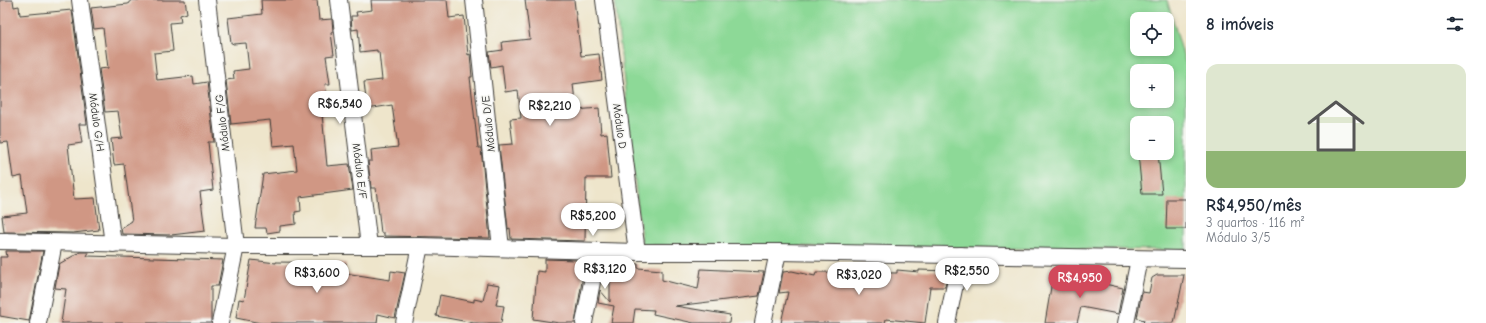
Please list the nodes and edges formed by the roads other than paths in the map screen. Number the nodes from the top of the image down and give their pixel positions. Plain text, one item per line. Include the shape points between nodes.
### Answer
1 (80, 0) edge
2 (207, 0) edge
3 (339, 0) edge
4 (474, 0) edge
5 (604, 0) edge
6 (0, 241) edge
7 (54, 243) junction
8 (113, 244) junction
9 (236, 246) junction
10 (369, 246) junction
11 (420, 246) junction
12 (501, 248) junction
13 (598, 251) junction
14 (637, 252) junction
15 (778, 252) junction
16 (961, 255) junction
17 (1139, 259) junction
18 (1186, 259) edge
19 (38, 323) edge
20 (220, 323) edge
21 (404, 323) edge
22 (584, 323) edge
23 (763, 323) edge
24 (947, 323) edge
25 (1126, 323) edge

1 - 8 street, Módulo G/H
2 - 9 street, Módulo F/G
3 - 10 street, Módulo E/F
4 - 12 street, Módulo D/E
5 - 14 street, Módulo D
6 - 7 street
7 - 8 street
7 - 19 street
8 - 9 street
9 - 10 street
9 - 20 street, Módulo F/G
10 - 11 street
11 - 12 street
11 - 21 street
12 - 13 street
13 - 14 street
13 - 22 street
14 - 15 street
15 - 16 street
15 - 23 street
16 - 17 street
16 - 24 street
17 - 18 street
17 - 25 street

